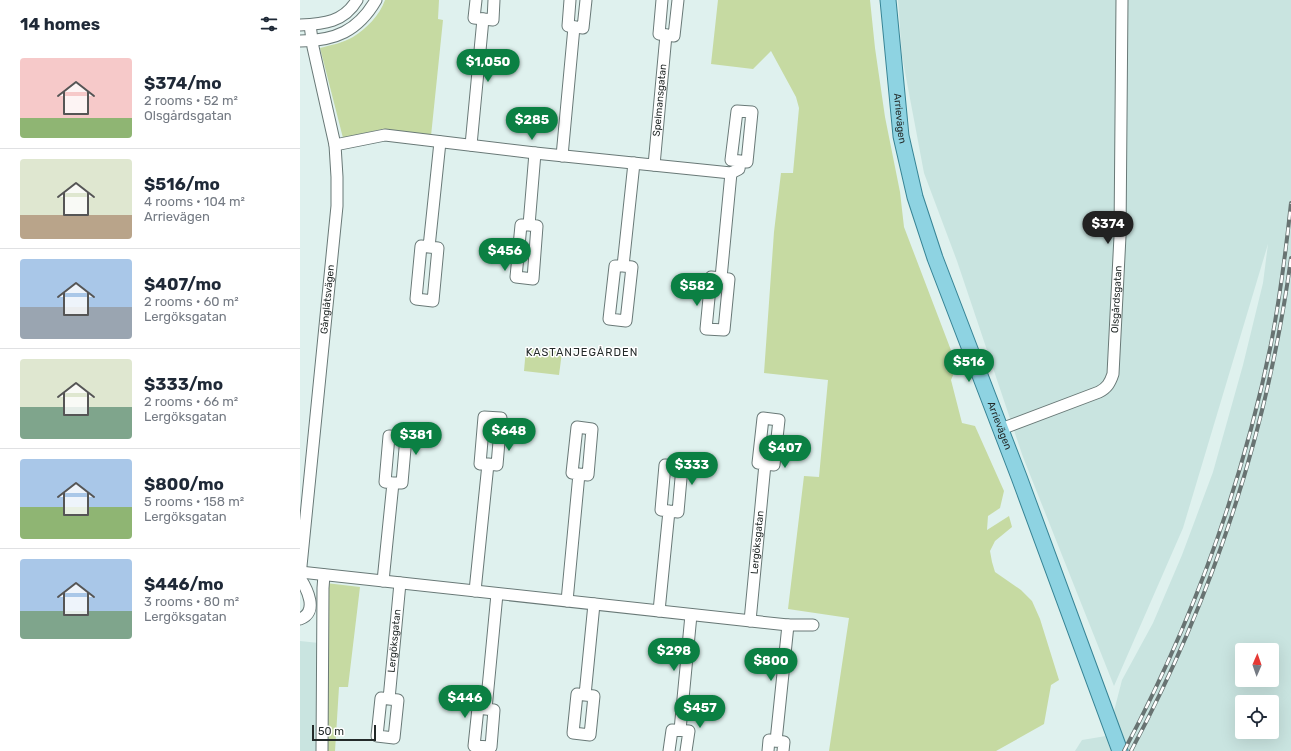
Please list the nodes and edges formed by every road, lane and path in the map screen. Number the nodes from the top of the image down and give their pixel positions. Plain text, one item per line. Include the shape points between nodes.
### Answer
1 (357, 0) edge
2 (376, 0) edge
3 (476, 0) edge
4 (494, 0) edge
5 (570, 0) edge
6 (586, 0) edge
7 (662, 0) edge
8 (678, 0) edge
9 (888, 0) edge
10 (1122, 0) edge
11 (483, 19) junction
12 (305, 25) edge
13 (574, 27) junction
14 (666, 35) junction
15 (300, 41) edge
16 (312, 41) junction
17 (440, 142) junction
18 (335, 145) junction
19 (471, 146) junction
20 (535, 153) junction
21 (562, 156) junction
22 (740, 161) dead end
23 (634, 163) junction
24 (654, 165) junction
25 (731, 173) junction
26 (529, 225) junction
27 (429, 247) junction
28 (623, 266) junction
29 (721, 278) junction
30 (1001, 429) junction
31 (488, 464) dead end
32 (765, 464) dead end
33 (579, 474) dead end
34 (393, 483) dead end
35 (669, 511) dead end
36 (300, 572) edge
37 (324, 575) junction
38 (300, 577) edge
39 (383, 582) junction
40 (400, 583) junction
41 (475, 591) junction
42 (497, 594) junction
43 (567, 602) junction
44 (594, 604) junction
45 (659, 611) junction
46 (692, 615) junction
47 (300, 619) edge
48 (750, 621) junction
49 (813, 625) dead end
50 (788, 626) junction
51 (585, 695) dead end
52 (389, 699) dead end
53 (486, 709) dead end
54 (680, 730) junction
55 (776, 741) junction
56 (1119, 750) edge
57 (322, 751) edge
58 (669, 751) edge
59 (686, 751) edge
60 (768, 751) edge
61 (783, 751) edge

1 - 12 street via 352,8 336,20
2 - 16 street via 353,28 331,38
3 - 11 street via 474,18
4 - 11 street via 492,20
5 - 13 street via 568,26
6 - 13 street via 583,28
7 - 14 street, Spelmansgatan via 659,34
8 - 14 street via 674,36
9 - 30 main road, Arrievägen via 902,136 915,197 935,258
10 - 30 street, Olsgårdsgatan via 1120,236 1113,374 1106,388 1099,392
11 - 19 street
12 - 16 street, Gånglåtsvägen
13 - 21 street
14 - 24 street, Spelmansgatan
15 - 16 street
16 - 18 street, Gånglåtsvägen
17 - 18 street via 385,136
17 - 19 street
17 - 27 street
18 - 36 street, Gånglåtsvägen via 337,206
19 - 20 street
20 - 21 street
20 - 26 street
21 - 23 street
22 - 25 street via 739,169
23 - 24 street
23 - 28 street
24 - 25 street
25 - 29 street
26 - 26 street via 521,224 516,277 533,279 537,226
27 - 27 street via 421,246 416,299 433,301 438,248
28 - 28 street via 615,266 609,319 626,321 632,267
29 - 29 street via 711,277 706,329 724,330 729,279
30 - 56 main road, Arrievägen
31 - 41 street
32 - 48 street, Lergöksgatan
33 - 43 street
34 - 39 street
35 - 45 street
36 - 37 street
36 - 38 street, Gånglåtsvägen
37 - 39 street
37 - 57 street
38 - 47 street, Gånglåtsvägen via 308,592 310,603 308,612
39 - 40 street
40 - 41 street
40 - 52 street, Lergöksgatan
41 - 42 street
42 - 43 street
42 - 53 street
43 - 44 street
44 - 45 street
44 - 51 street
45 - 46 street
46 - 48 street
46 - 54 street
48 - 50 street
49 - 50 street
50 - 55 street
54 - 58 street via 672,730
54 - 59 street via 688,731
55 - 60 street via 769,740
55 - 61 street via 784,742

